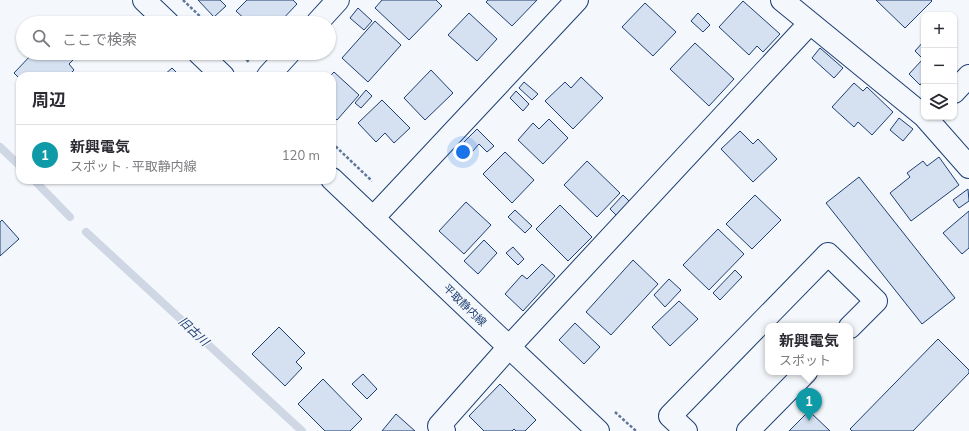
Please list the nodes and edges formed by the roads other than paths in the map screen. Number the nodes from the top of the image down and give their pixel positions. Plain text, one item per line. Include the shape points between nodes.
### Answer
1 (144, 0) edge
2 (338, 0) edge
3 (577, 0) edge
4 (782, 0) edge
5 (161, 16) edge
6 (323, 16) edge
7 (810, 23) junction
8 (206, 60) edge
9 (283, 60) edge
10 (219, 72) edge
11 (272, 72) edge
12 (969, 76) edge
13 (957, 89) edge
14 (921, 112) edge
15 (930, 120) edge
16 (969, 167) edge
17 (336, 183) edge
18 (373, 218) junction
19 (853, 324) edge
20 (509, 347) junction
21 (803, 375) edge
22 (444, 431) edge
23 (598, 431) edge
24 (686, 431) edge
25 (748, 431) edge

1 - 5 street
2 - 6 street
3 - 18 street
4 - 7 street
7 - 14 street
7 - 20 street
8 - 10 street
9 - 11 street
12 - 13 street
15 - 16 street
17 - 18 street, 平取静内線
18 - 20 street, 平取静内線
19 - 24 street via 876,301 828,254 670,416
20 - 22 street via 439,426
20 - 23 street, 平取静内線
21 - 25 street

